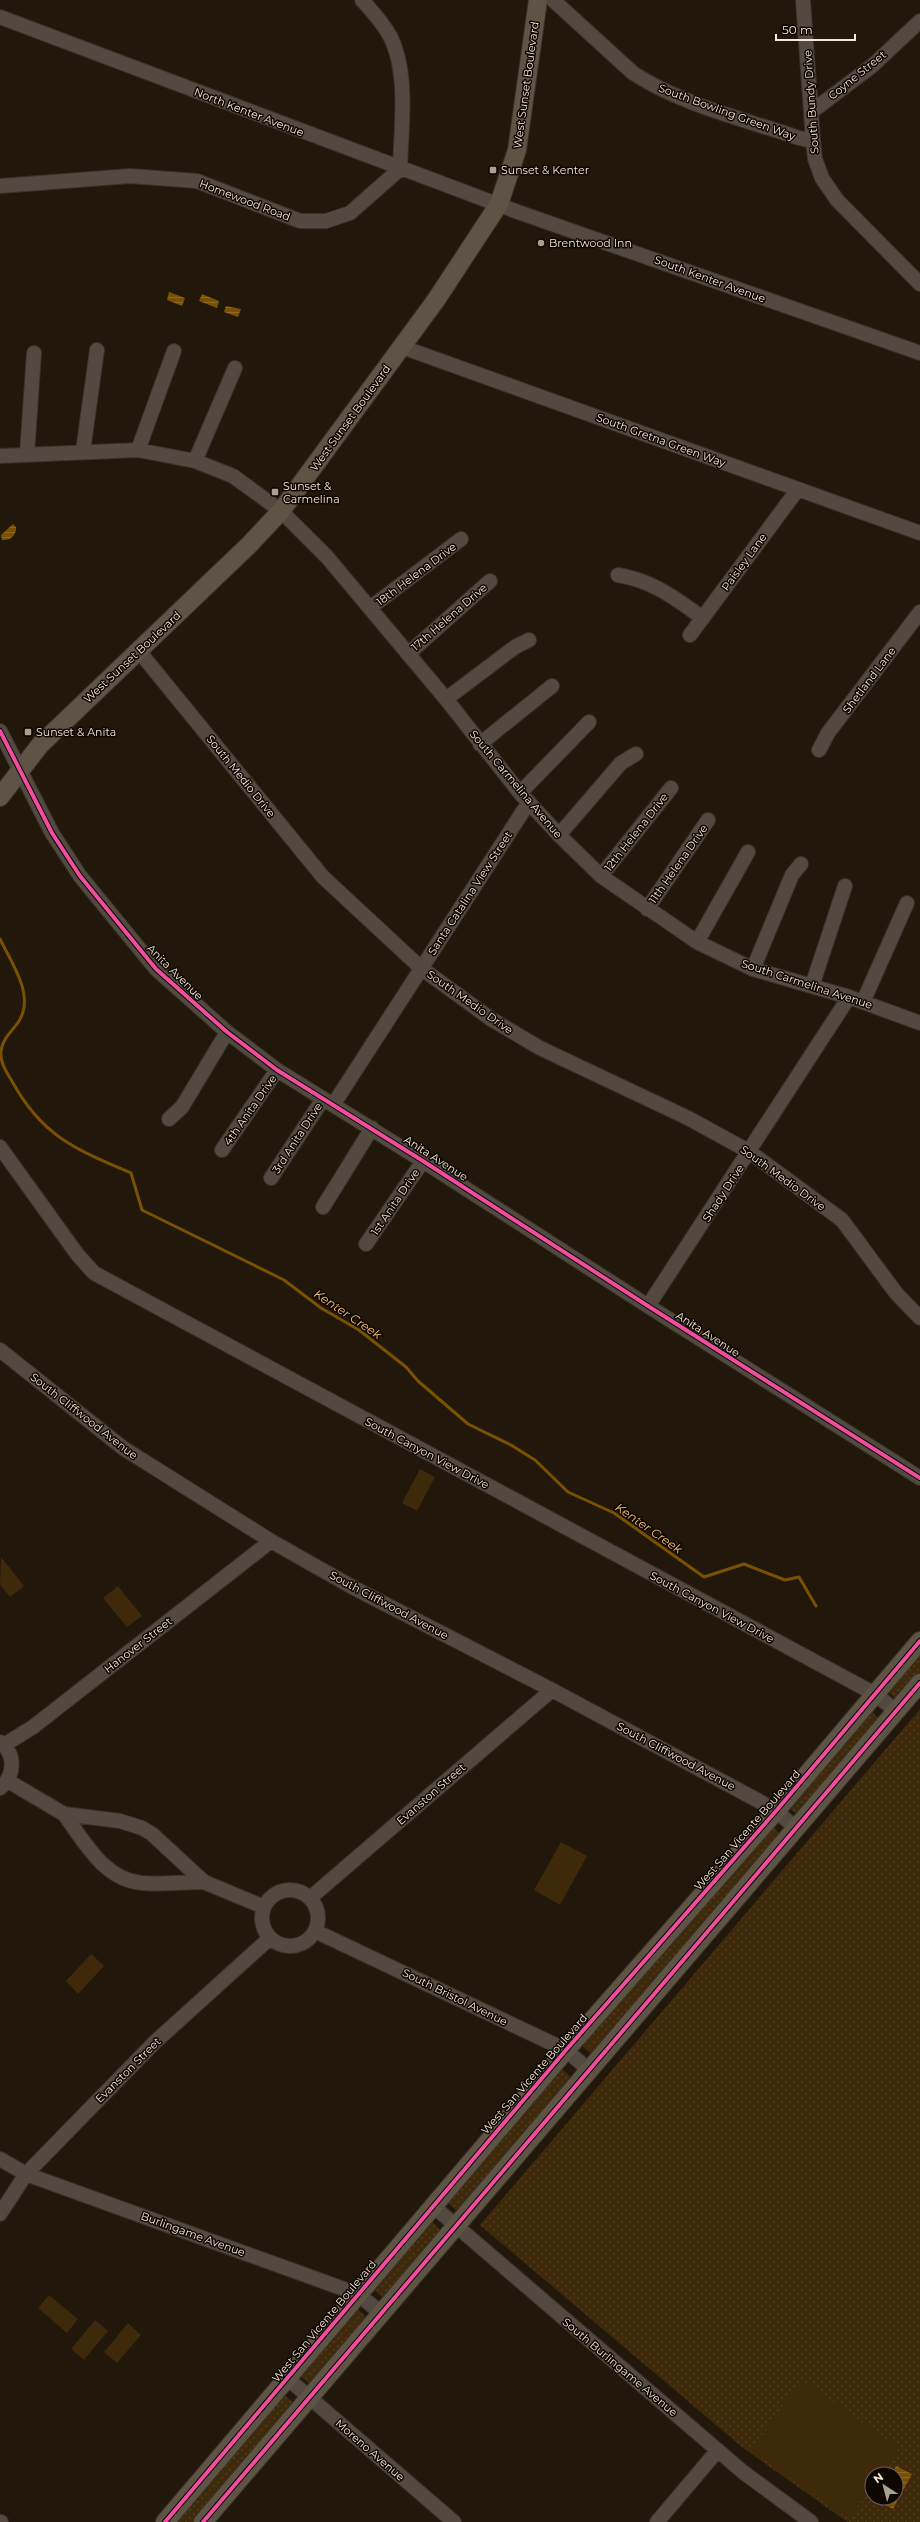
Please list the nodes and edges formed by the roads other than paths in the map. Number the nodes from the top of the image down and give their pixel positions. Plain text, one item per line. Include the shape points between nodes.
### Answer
1 (362, 0) edge
2 (538, 0) edge
3 (553, 0) edge
4 (803, 0) edge
5 (0, 17) edge
6 (920, 21) edge
7 (812, 112) junction
8 (813, 141) junction
9 (400, 169) junction
10 (0, 186) edge
11 (499, 204) junction
12 (920, 284) edge
13 (402, 347) junction
14 (97, 350) dead end
15 (174, 350) dead end
16 (34, 353) dead end
17 (920, 353) edge
18 (235, 368) dead end
19 (138, 450) junction
20 (83, 451) junction
21 (28, 454) junction
22 (0, 456) edge
23 (194, 462) junction
24 (798, 489) junction
25 (281, 511) junction
26 (920, 533) edge
27 (461, 539) dead end
28 (618, 575) dead end
29 (490, 581) dead end
30 (370, 608) junction
31 (920, 612) edge
32 (703, 618) junction
33 (690, 635) dead end
34 (529, 640) dead end
35 (138, 650) junction
36 (408, 654) junction
37 (552, 686) dead end
38 (446, 699) junction
39 (589, 722) dead end
40 (0, 732) edge
41 (480, 744) junction
42 (819, 750) dead end
43 (636, 754) dead end
44 (20, 771) junction
45 (671, 788) dead end
46 (0, 797) edge
47 (525, 797) junction
48 (708, 820) dead end
49 (558, 835) junction
50 (748, 852) dead end
51 (801, 864) dead end
52 (601, 876) junction
53 (845, 886) dead end
54 (908, 903) dead end
55 (647, 909) junction
56 (697, 942) junction
57 (421, 968) junction
58 (753, 969) junction
59 (812, 986) junction
60 (849, 997) junction
61 (863, 1002) junction
62 (919, 1020) edge
63 (227, 1032) junction
64 (277, 1070) junction
65 (328, 1102) junction
66 (168, 1120) dead end
67 (372, 1128) junction
68 (0, 1147) edge
69 (222, 1150) dead end
70 (750, 1152) junction
71 (423, 1160) junction
72 (271, 1178) dead end
73 (323, 1207) dead end
74 (366, 1244) dead end
75 (648, 1306) junction
76 (920, 1318) edge
77 (0, 1350) edge
78 (920, 1478) edge
79 (270, 1541) junction
80 (920, 1641) edge
81 (920, 1683) edge
82 (552, 1690) junction
83 (875, 1694) junction
84 (896, 1711) junction
85 (2, 1744) edge
86 (4, 1785) edge
87 (776, 1811) junction
88 (64, 1814) junction
89 (797, 1829) junction
90 (204, 1882) junction
91 (310, 1898) junction
92 (264, 1907) junction
93 (315, 1931) junction
94 (270, 1938) junction
95 (566, 2050) junction
96 (590, 2072) junction
97 (0, 2159) edge
98 (26, 2174) junction
99 (433, 2206) junction
100 (0, 2214) edge
101 (457, 2228) junction
102 (358, 2294) junction
103 (382, 2314) junction
104 (287, 2378) junction
105 (310, 2398) junction
106 (718, 2450) junction
107 (165, 2522) edge
108 (203, 2522) edge
109 (454, 2522) edge
110 (657, 2522) edge
111 (811, 2522) edge

1 - 9 street via 390,36 398,55 402,80
2 - 11 main road, West Sunset Boulevard via 517,150
3 - 8 street, South Bowling Green Way via 647,83 681,98
4 - 7 street, South Bundy Drive
5 - 9 street, North Kenter Avenue
6 - 7 street, Coyne Street via 872,66
7 - 8 street, South Bundy Drive
8 - 12 street, South Bundy Drive via 815,159 829,189
9 - 10 street, Homewood Road via 350,213 326,221 300,221 197,181 130,176
9 - 11 street, North Kenter Avenue
11 - 13 main road, West Sunset Boulevard
11 - 17 street, South Kenter Avenue
13 - 24 street, South Gretna Green Way
13 - 25 main road, West Sunset Boulevard
14 - 20 street
15 - 19 street
16 - 21 street
18 - 23 street
19 - 20 street, South Carmelina Avenue
19 - 23 street, South Carmelina Avenue
20 - 21 street, South Carmelina Avenue
21 - 22 street, South Carmelina Avenue
23 - 25 street, South Carmelina Avenue via 233,476
24 - 26 street, South Gretna Green Way
24 - 32 street, Paisley Lane
25 - 30 street, South Carmelina Avenue via 327,557
25 - 35 main road, West Sunset Boulevard via 249,545
27 - 30 street, 18th Helena Drive
28 - 32 street via 638,578 658,586
29 - 36 street, 17th Helena Drive
30 - 36 street, South Carmelina Avenue
31 - 42 street, Shetland Lane via 828,733
32 - 33 street, Paisley Lane
34 - 38 street via 515,647
35 - 44 main road, West Sunset Boulevard via 40,745
35 - 57 street, South Medio Drive via 323,877
36 - 38 street, South Carmelina Avenue
37 - 41 street
38 - 41 street, South Carmelina Avenue
39 - 47 street, Santa Catalina View Street
40 - 44 street, Anita Avenue
41 - 47 street, South Carmelina Avenue
43 - 49 street via 621,763
44 - 46 main road, West Sunset Boulevard
44 - 63 street, Anita Avenue via 52,833 80,876 156,969
45 - 52 street, 12th Helena Drive
47 - 49 street, South Carmelina Avenue
47 - 57 street, Santa Catalina View Street
48 - 55 street, 11th Helena Drive
49 - 52 street, South Carmelina Avenue
50 - 56 street
51 - 58 street via 792,875
52 - 55 street, South Carmelina Avenue
53 - 59 street
54 - 61 street
55 - 56 street, South Carmelina Avenue
56 - 58 street, South Carmelina Avenue
57 - 65 street, Santa Catalina View Street
57 - 70 street, South Medio Drive via 491,1019 540,1048 688,1118
58 - 59 street, South Carmelina Avenue
59 - 60 street, South Carmelina Avenue
60 - 61 street, South Carmelina Avenue
60 - 70 street, Shady Drive
61 - 62 street, South Carmelina Avenue
63 - 64 street, Anita Avenue
63 - 66 street via 182,1106
64 - 65 street, Anita Avenue
64 - 69 street, 4th Anita Drive
65 - 67 street, Anita Avenue
65 - 72 street, 3rd Anita Drive
67 - 71 street, Anita Avenue
67 - 73 street
68 - 83 street, South Canyon View Drive via 77,1254 94,1273
70 - 75 street, Shady Drive
70 - 76 street, South Medio Drive via 842,1220 896,1293
71 - 74 street, 1st Anita Drive
71 - 75 street, Anita Avenue
75 - 78 street, Anita Avenue
77 - 79 street, South Cliffwood Avenue via 123,1448
79 - 82 street, South Cliffwood Avenue via 354,1588
79 - 85 street, Hanover Street via 32,1727
80 - 83 main road, West San Vicente Boulevard
81 - 84 main road
82 - 87 street, South Cliffwood Avenue
82 - 91 street, Evanston Street
83 - 84 street, South Canyon View Drive
83 - 87 main road, West San Vicente Boulevard
84 - 89 main road
85 - 86 street via 10,1753 12,1765
86 - 88 street
87 - 89 street, South Cliffwood Avenue
87 - 95 main road, West San Vicente Boulevard
88 - 90 street via 120,1821 142,1828 152,1834
88 - 90 street via 98,1860 124,1879 141,1883
89 - 96 main road
90 - 92 street
91 - 92 street via 302,1893 285,1890 269,1899
91 - 93 street via 318,1914
92 - 94 street via 262,1923
93 - 94 street via 310,1938 294,1946 282,1945
93 - 95 street, South Bristol Avenue
94 - 98 street, Evanston Street via 155,2042
95 - 96 street, South Bristol Avenue
95 - 99 main road, West San Vicente Boulevard
96 - 101 main road
97 - 98 street, Burlingame Avenue
98 - 100 street, Evanston Street
98 - 102 street, Burlingame Avenue
99 - 101 street, South Burlingame Avenue
99 - 102 main road, West San Vicente Boulevard
101 - 103 main road
101 - 106 street, South Burlingame Avenue
102 - 103 street, Burlingame Avenue
102 - 104 main road, West San Vicente Boulevard
103 - 105 main road
104 - 105 street, Moreno Avenue
104 - 107 main road, West San Vicente Boulevard
105 - 108 main road
105 - 109 street, Moreno Avenue
106 - 110 street
106 - 111 street, South Burlingame Avenue via 776,2498

